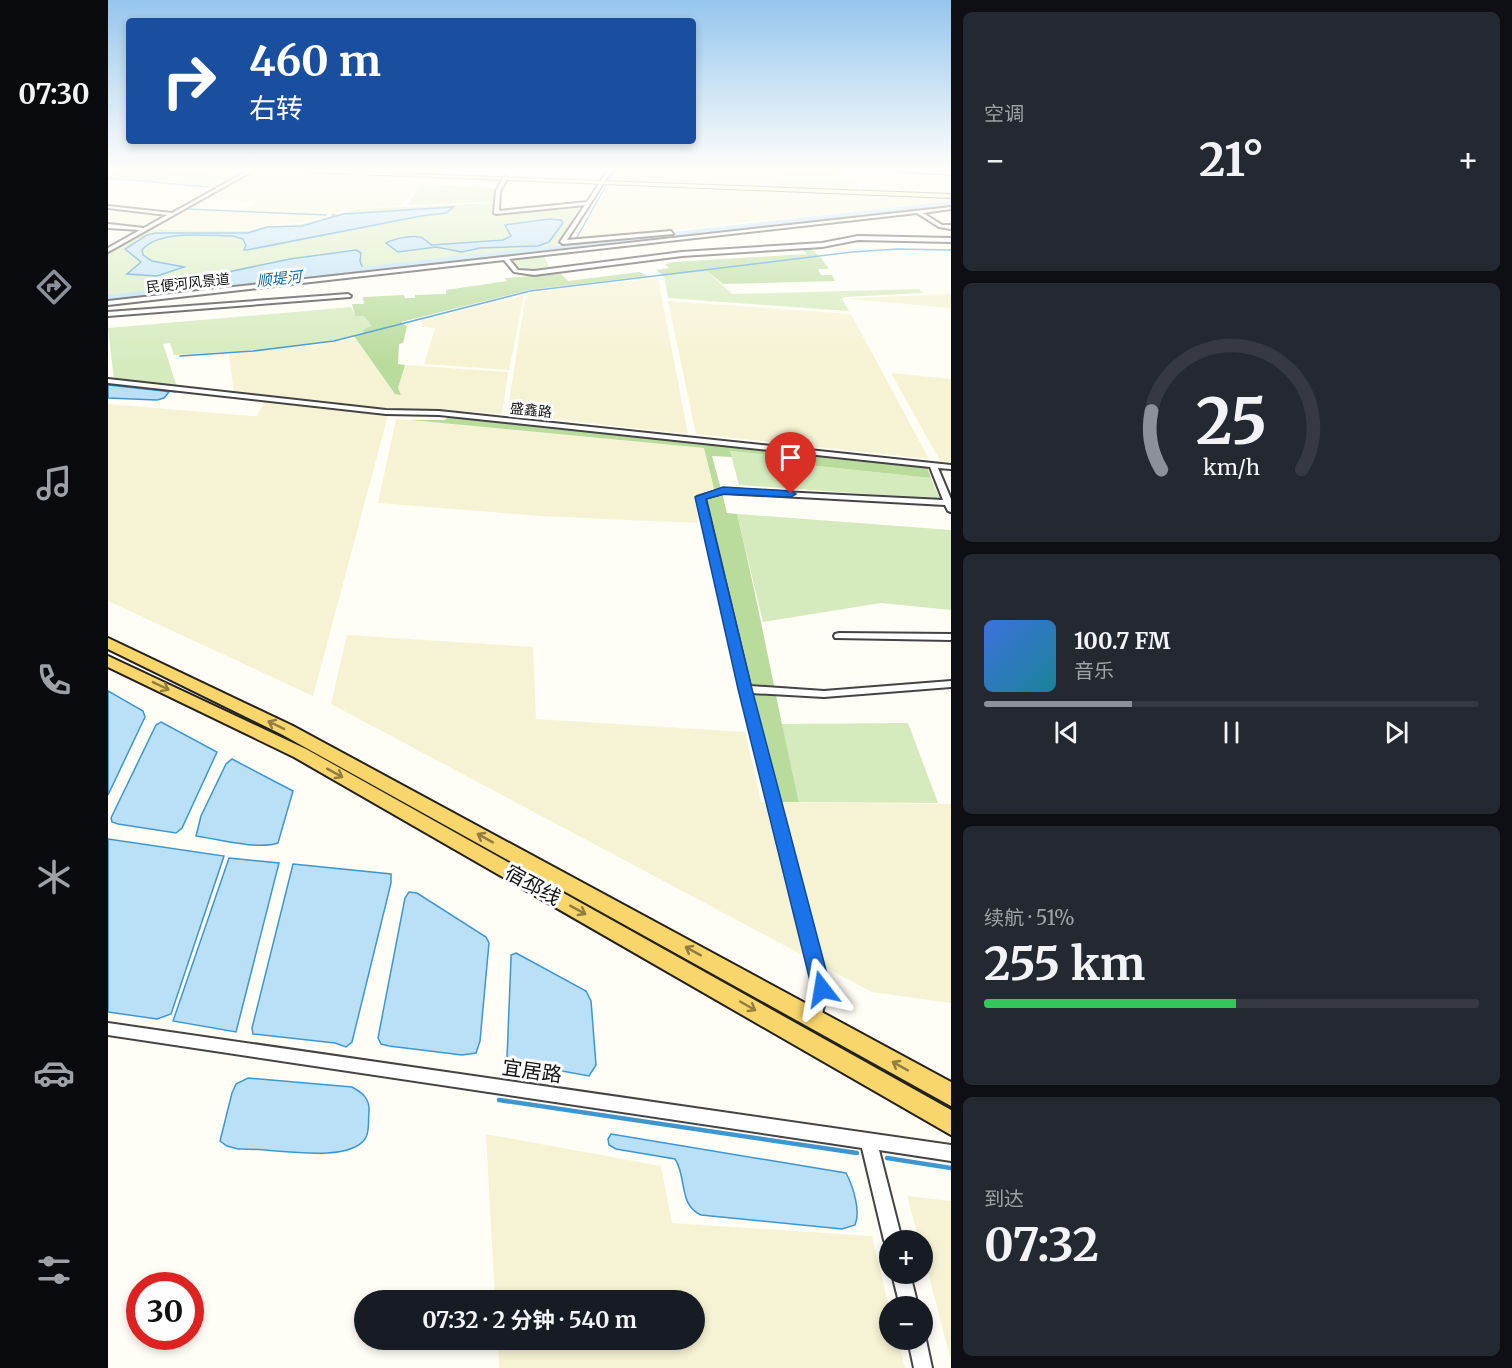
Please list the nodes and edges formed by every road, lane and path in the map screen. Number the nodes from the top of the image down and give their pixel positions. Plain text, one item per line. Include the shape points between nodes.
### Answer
1 (135, 234) edge
2 (569, 234) edge
3 (662, 234) edge
4 (722, 234) edge
5 (951, 240) edge
6 (108, 250) edge
7 (506, 259) junction
8 (348, 296) dead end
9 (108, 303) edge
10 (108, 314) edge
11 (108, 381) edge
12 (933, 465) junction
13 (951, 467) edge
14 (950, 505) edge
15 (839, 636) dead end
16 (951, 637) edge
17 (108, 643) edge
18 (108, 661) edge
19 (951, 684) edge
20 (745, 689) junction
21 (815, 1018) junction
22 (108, 1029) edge
23 (951, 1095) edge
24 (951, 1123) edge
25 (868, 1140) junction
26 (951, 1153) edge
27 (890, 1230) edge
28 (918, 1350) edge
29 (923, 1368) edge

1 - 6 street
2 - 3 street via 563,242
4 - 7 street, 民便河风景道
5 - 7 street via 858,238 822,245 681,254 534,273 516,271
7 - 9 street, 民便河风景道
8 - 10 street
11 - 12 street, 盛鑫路
12 - 13 street, 盛鑫路
12 - 14 street
14 - 20 street via 723,490 701,497
15 - 16 street
21 -> 17 main road, 宿邳线 via 287,730
18 -> 24 main road, 宿邳线 via 300,753
19 - 20 street via 824,694
20 - 21 street via 822,989
23 -> 21 main road, 宿邳线
22 - 25 street, 宜居路
25 - 26 street, 宜居路
25 - 27 street
28 - 29 street

